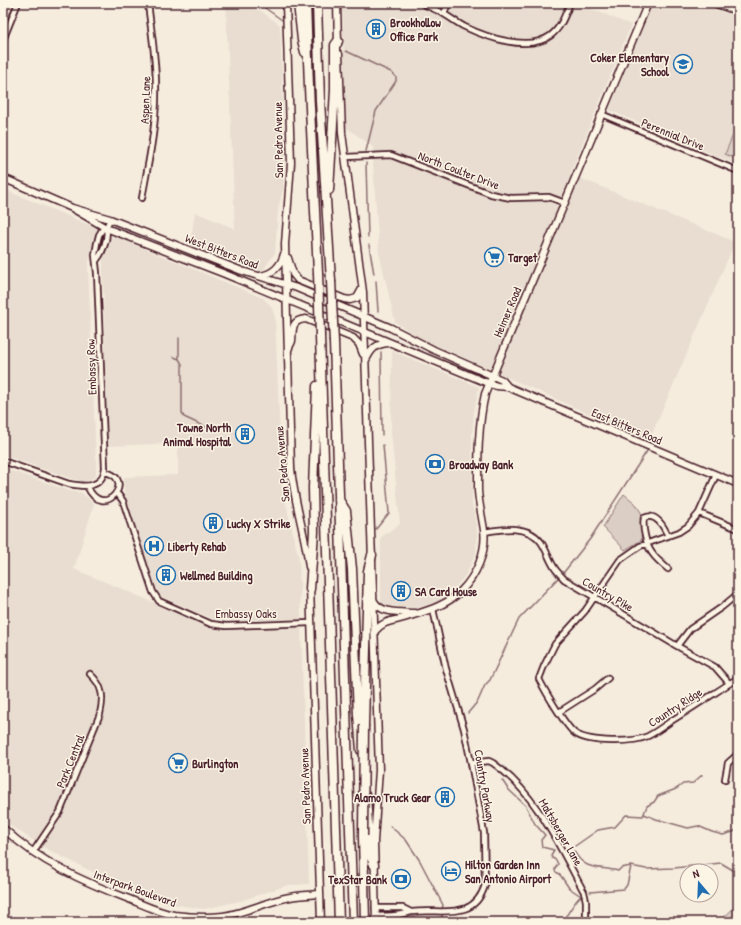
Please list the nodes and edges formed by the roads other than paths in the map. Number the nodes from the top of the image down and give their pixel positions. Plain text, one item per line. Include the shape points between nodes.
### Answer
1 (18, 3) edge
2 (148, 3) edge
3 (286, 3) edge
4 (298, 3) edge
5 (306, 3) edge
6 (317, 3) edge
7 (422, 3) edge
8 (448, 3) edge
9 (570, 3) edge
10 (648, 3) edge
11 (712, 3) edge
12 (338, 4) edge
13 (738, 12) edge
14 (444, 14) junction
15 (3, 38) edge
16 (338, 41) junction
17 (308, 62) junction
18 (601, 114) junction
19 (346, 157) junction
20 (738, 171) edge
21 (3, 178) edge
22 (142, 198) dead end
23 (565, 202) junction
24 (72, 208) junction
25 (326, 211) junction
26 (110, 219) junction
27 (106, 228) junction
28 (285, 244) junction
29 (255, 275) junction
30 (286, 285) junction
31 (363, 288) junction
32 (286, 300) junction
33 (364, 317) junction
34 (364, 332) junction
35 (388, 343) junction
36 (288, 350) junction
37 (321, 353) junction
38 (366, 361) junction
39 (493, 376) junction
40 (490, 384) junction
41 (508, 387) junction
42 (3, 461) edge
43 (104, 472) junction
44 (716, 475) junction
45 (738, 484) edge
46 (87, 486) junction
47 (117, 493) junction
48 (339, 500) junction
49 (699, 513) junction
50 (738, 530) edge
51 (484, 532) junction
52 (668, 536) junction
53 (648, 543) junction
54 (372, 555) junction
55 (668, 569) dead end
56 (310, 589) junction
57 (373, 597) junction
58 (595, 597) junction
59 (734, 597) dead end
60 (433, 609) junction
61 (416, 613) junction
62 (311, 622) junction
63 (374, 632) junction
64 (677, 646) junction
65 (90, 674) dead end
66 (608, 678) dead end
67 (738, 678) edge
68 (729, 683) junction
69 (559, 712) junction
70 (738, 754) edge
71 (471, 763) junction
72 (725, 779) dead end
73 (3, 828) edge
74 (33, 852) junction
75 (374, 865) junction
76 (320, 894) junction
77 (375, 908) junction
78 (412, 912) junction
79 (376, 919) edge
80 (321, 922) edge
81 (339, 922) edge
82 (353, 922) edge
83 (365, 922) edge
84 (586, 922) edge

1 - 15 street
2 - 22 street, Aspen Lane via 156,92 154,132
3 - 28 main road, San Pedro Avenue via 291,163
4 - 17 highway via 302,40
5 - 17 highway
6 - 25 highway
7 - 14 street
8 - 14 street
9 - 14 street via 564,19 554,32 543,40 526,43 484,35
10 - 18 main road, Heimer Road
11 - 13 street
12 - 16 main road
16 - 19 main road via 341,121
16 - 25 highway via 334,45 335,100
17 - 37 highway, bridge
18 - 20 street, Perennial Drive
18 - 23 main road, Heimer Road
19 - 23 street, North Coulter Drive via 391,156 490,194 511,198 549,197
19 - 31 main road
21 - 24 main road, West Bitters Road
23 - 39 main road, Heimer Road
24 - 26 main road, West Bitters Road
24 - 27 main road, West Bitters Road
25 - 48 highway, bridge via 334,342
26 - 27 street, Embassy Row
26 - 29 main road, West Bitters Road
27 - 32 main road, West Bitters Road
27 - 43 street, Embassy Row via 101,232 95,255
28 - 29 main road via 283,258 276,268 265,275
28 - 30 main road, San Pedro Avenue
28 - 31 main road via 292,274 300,281 346,300 356,298
29 - 30 main road, West Bitters Road
30 - 32 main road, San Pedro Avenue
30 - 33 main road, West Bitters Road
31 - 33 main road
32 - 34 main road, East Bitters Road
32 - 36 main road, San Pedro Avenue
33 - 34 main road
33 - 39 main road, East Bitters Road
34 - 35 main road, East Bitters Road
34 - 38 main road
35 - 38 main road via 373,348
35 - 40 main road, East Bitters Road
36 - 38 main road via 292,343 294,325 306,319 354,339 361,347
36 - 56 main road, San Pedro Avenue via 292,474 307,553
37 - 56 highway via 316,396 314,532
37 - 81 highway
38 - 54 main road
39 - 40 main road, Heimer Road
39 - 41 main road, East Bitters Road via 502,380
40 - 41 main road, East Bitters Road
40 - 51 main road, Heimer Road via 480,413 478,492
41 - 44 main road, East Bitters Road
42 - 46 street via 69,484
43 - 46 street via 98,483
43 - 47 street, Embassy Oaks via 117,478
44 - 45 main road, East Bitters Road
44 - 49 street
46 - 47 street via 94,497 100,500 113,498
47 - 62 street, Embassy Oaks via 123,501 153,592 159,601 211,624 226,626
48 - 75 highway via 346,511 352,569 358,721 368,809 370,854
48 - 82 highway
49 - 50 street
49 - 52 street via 683,530
51 - 58 street, Country Pike via 508,528 533,535 542,543 554,568 564,579
51 - 60 main road, Heimer Road via 481,556 472,578 454,597
52 - 53 street
52 - 53 street via 662,524 649,516 644,518 643,522
53 - 55 street via 652,553
53 - 58 street via 620,560
54 - 57 main road
54 - 83 highway, bridge via 368,571 364,725
56 - 62 main road, San Pedro Avenue
57 - 61 main road, Heimer Road via 377,606 384,610
57 - 63 main road
58 - 64 street, Country Pike
58 - 69 street, Country Ridge via 555,644 539,679
59 - 64 street via 690,628
60 - 61 main road, Heimer Road
60 - 71 street, Country Parkway
61 - 63 main road, Heimer Road via 386,621
62 - 76 main road, San Pedro Avenue
63 - 75 main road via 379,770
64 - 68 street, Country Pike via 715,667
65 - 74 street, Park Central via 102,689 100,714 60,812
66 - 69 street
67 - 68 street, Country Ridge
68 - 69 street, Country Ridge via 642,738 620,741 588,739 572,731
70 - 72 street via 728,763
71 - 78 street, Country Parkway via 484,833 483,891 473,905 461,911
71 - 84 street, Maltsberger Lane via 493,763 535,804 584,892
73 - 74 main road, Interpark Boulevard
74 - 76 main road, Interpark Boulevard via 87,882 174,915 224,916 289,897
75 - 77 main road
76 - 80 main road, San Pedro Avenue
77 - 78 street, Country Parkway via 403,908
77 - 79 main road
78 - 79 street, Country Parkway

